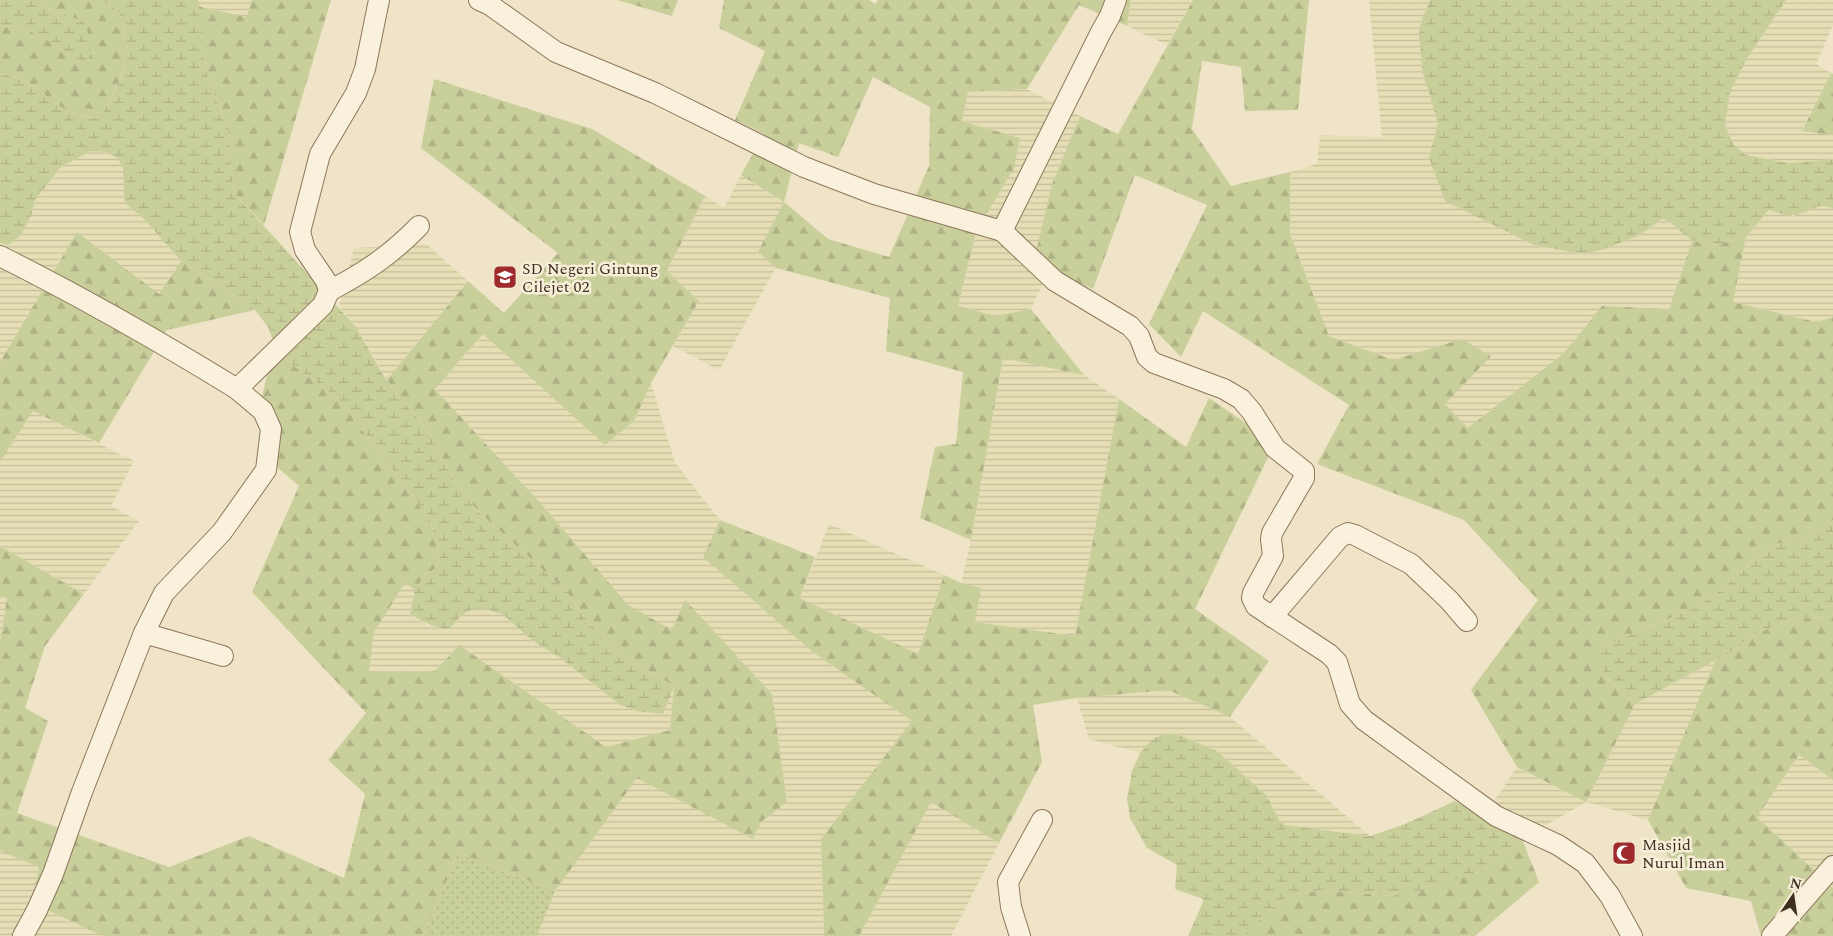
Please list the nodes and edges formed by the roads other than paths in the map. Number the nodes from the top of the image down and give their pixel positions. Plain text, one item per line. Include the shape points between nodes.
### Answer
1 (379, 0) edge
2 (479, 0) edge
3 (1116, 0) edge
4 (419, 226) dead end
5 (1002, 231) junction
6 (0, 256) edge
7 (329, 292) junction
8 (237, 389) junction
9 (1272, 617) junction
10 (1467, 621) dead end
11 (144, 633) junction
12 (223, 656) dead end
13 (1042, 820) dead end
14 (1833, 866) edge
15 (23, 936) edge
16 (1020, 936) edge
17 (1632, 936) edge
18 (1772, 936) edge

1 - 7 street via 365,69 356,92 320,154 300,232 305,250 326,281
2 - 5 street via 556,52 655,93 804,167 874,194
3 - 5 street
4 - 7 street via 362,274
5 - 9 street via 1055,281 1130,326 1154,363 1241,398 1275,448 1304,471 1304,478 1272,533 1274,556 1252,598 1256,606
6 - 8 street via 157,339
7 - 8 street via 323,305
8 - 11 street via 263,411 271,429 266,470 222,532 164,593
9 - 10 street via 1340,537 1348,534 1411,564
9 - 17 street via 1329,654 1336,662 1350,704 1364,720 1496,816 1558,845 1585,863 1610,896
11 - 12 street
11 - 15 street via 53,874
13 - 16 street via 1008,882 1011,908
14 - 18 street

